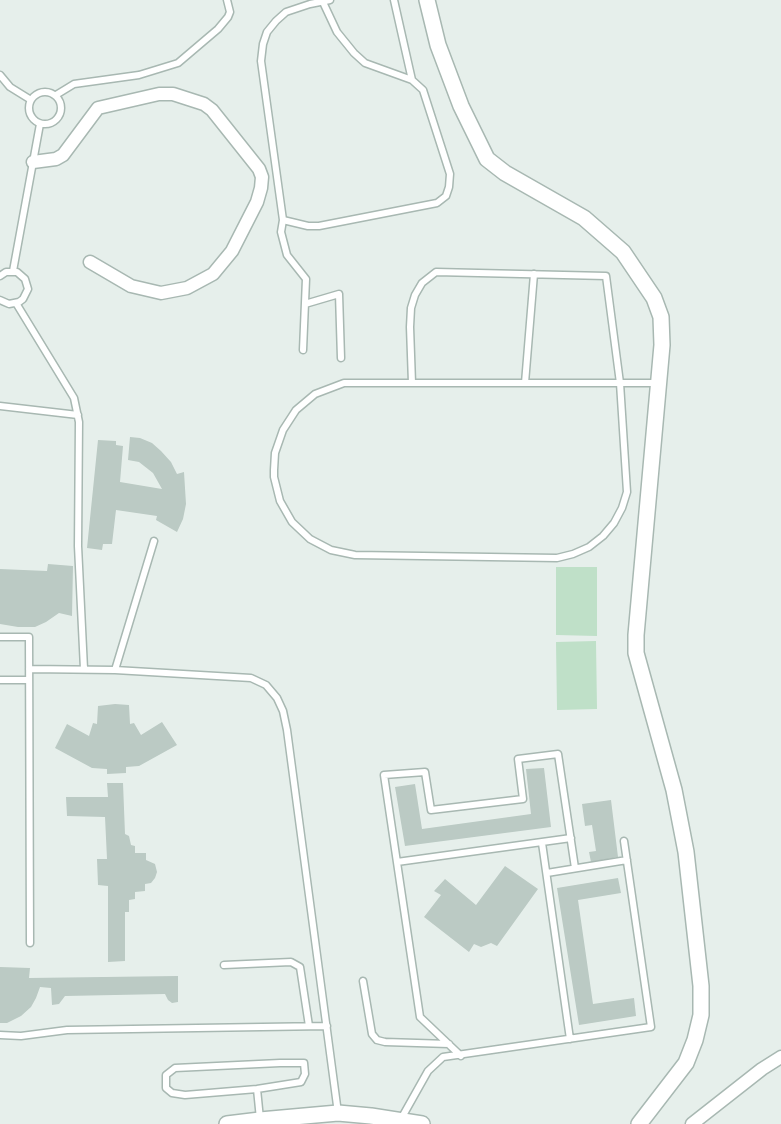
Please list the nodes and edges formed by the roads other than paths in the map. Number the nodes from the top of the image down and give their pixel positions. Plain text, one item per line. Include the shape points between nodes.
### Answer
1 (227, 0) edge
2 (325, 0) edge
3 (394, 0) edge
4 (427, 0) edge
5 (0, 75) edge
6 (412, 80) junction
7 (56, 95) junction
8 (31, 100) junction
9 (40, 124) junction
10 (33, 162) junction
11 (283, 220) junction
12 (90, 262) dead end
13 (14, 271) junction
14 (534, 274) junction
15 (0, 276) edge
16 (0, 300) edge
17 (16, 303) junction
18 (305, 304) junction
19 (303, 350) dead end
20 (341, 358) dead end
21 (412, 383) junction
22 (525, 383) junction
23 (620, 383) junction
24 (659, 383) junction
25 (0, 406) edge
26 (78, 415) junction
27 (154, 541) dead end
28 (0, 637) edge
29 (29, 669) junction
30 (84, 669) junction
31 (115, 670) junction
32 (0, 680) edge
33 (29, 680) junction
34 (571, 838) junction
35 (624, 841) dead end
36 (542, 843) junction
37 (627, 860) junction
38 (397, 862) junction
39 (575, 868) junction
40 (547, 873) junction
41 (30, 943) dead end
42 (224, 965) dead end
43 (363, 981) dead end
44 (309, 1026) junction
45 (327, 1026) junction
46 (0, 1035) edge
47 (570, 1039) junction
48 (449, 1044) junction
49 (461, 1056) junction
50 (781, 1057) edge
51 (257, 1089) junction
52 (338, 1113) junction
53 (260, 1120) junction
54 (404, 1122) edge
55 (227, 1124) edge
56 (639, 1124) edge
57 (692, 1124) edge

1 - 7 lane via 228,17 178,63 139,75 74,84
2 - 6 lane via 337,32 354,53 365,63
2 - 11 lane via 286,12 267,32 263,44 261,61
3 - 6 lane
4 - 24 street via 438,45 486,159 584,218 623,252 654,298 661,317
5 - 8 lane via 10,87
6 - 11 lane via 423,90 450,174 446,196 437,203 319,226
7 - 8 lane via 45,92
7 - 9 lane via 62,105 60,115 53,123
8 - 9 lane via 30,116
9 - 10 lane
10 - 12 street via 63,155 98,108 173,94 212,110 259,169 262,177 257,202 232,251 213,274 187,288 161,293 131,286
10 - 13 lane
11 - 18 lane via 281,232 287,255 306,279
13 - 15 lane
13 - 17 lane via 22,274 28,284 23,299
14 - 21 lane via 432,274 418,289 411,308
14 - 22 lane
14 - 23 lane via 606,276
16 - 17 lane
17 - 26 lane via 74,398
18 - 19 lane
18 - 20 lane via 339,294
21 - 22 lane
21 - 23 lane via 344,383 315,394 296,410 275,453 274,477 280,501 292,522 310,539 331,550 355,555 557,558 589,547 614,523 627,492
22 - 23 lane
23 - 24 lane
24 - 56 street via 636,653 674,790 686,852 701,1015 686,1062
25 - 26 lane
26 - 30 lane via 78,546
27 - 31 lane
28 - 29 lane via 29,637
29 - 30 lane
29 - 33 lane
30 - 31 lane
31 - 45 lane via 251,678 277,698 287,730
32 - 33 lane
33 - 41 lane
34 - 36 lane
34 - 38 lane via 558,754 518,759 523,799 431,810 425,772 384,775
34 - 39 lane
35 - 37 lane
36 - 38 lane
36 - 40 lane
37 - 39 lane
37 - 47 lane via 651,1027
38 - 48 lane via 420,1017
39 - 40 lane
40 - 47 lane
42 - 44 lane via 291,962 300,967
43 - 48 lane via 372,1034 377,1040
44 - 45 lane
44 - 46 lane via 67,1030
45 - 52 lane
47 - 49 lane
48 - 49 lane
49 - 54 lane via 443,1057 428,1071
50 - 57 street
51 - 51 lane via 172,1094 166,1088 166,1076 175,1068 304,1063 301,1083
51 - 53 lane
52 - 53 street
52 - 54 street
53 - 55 street

